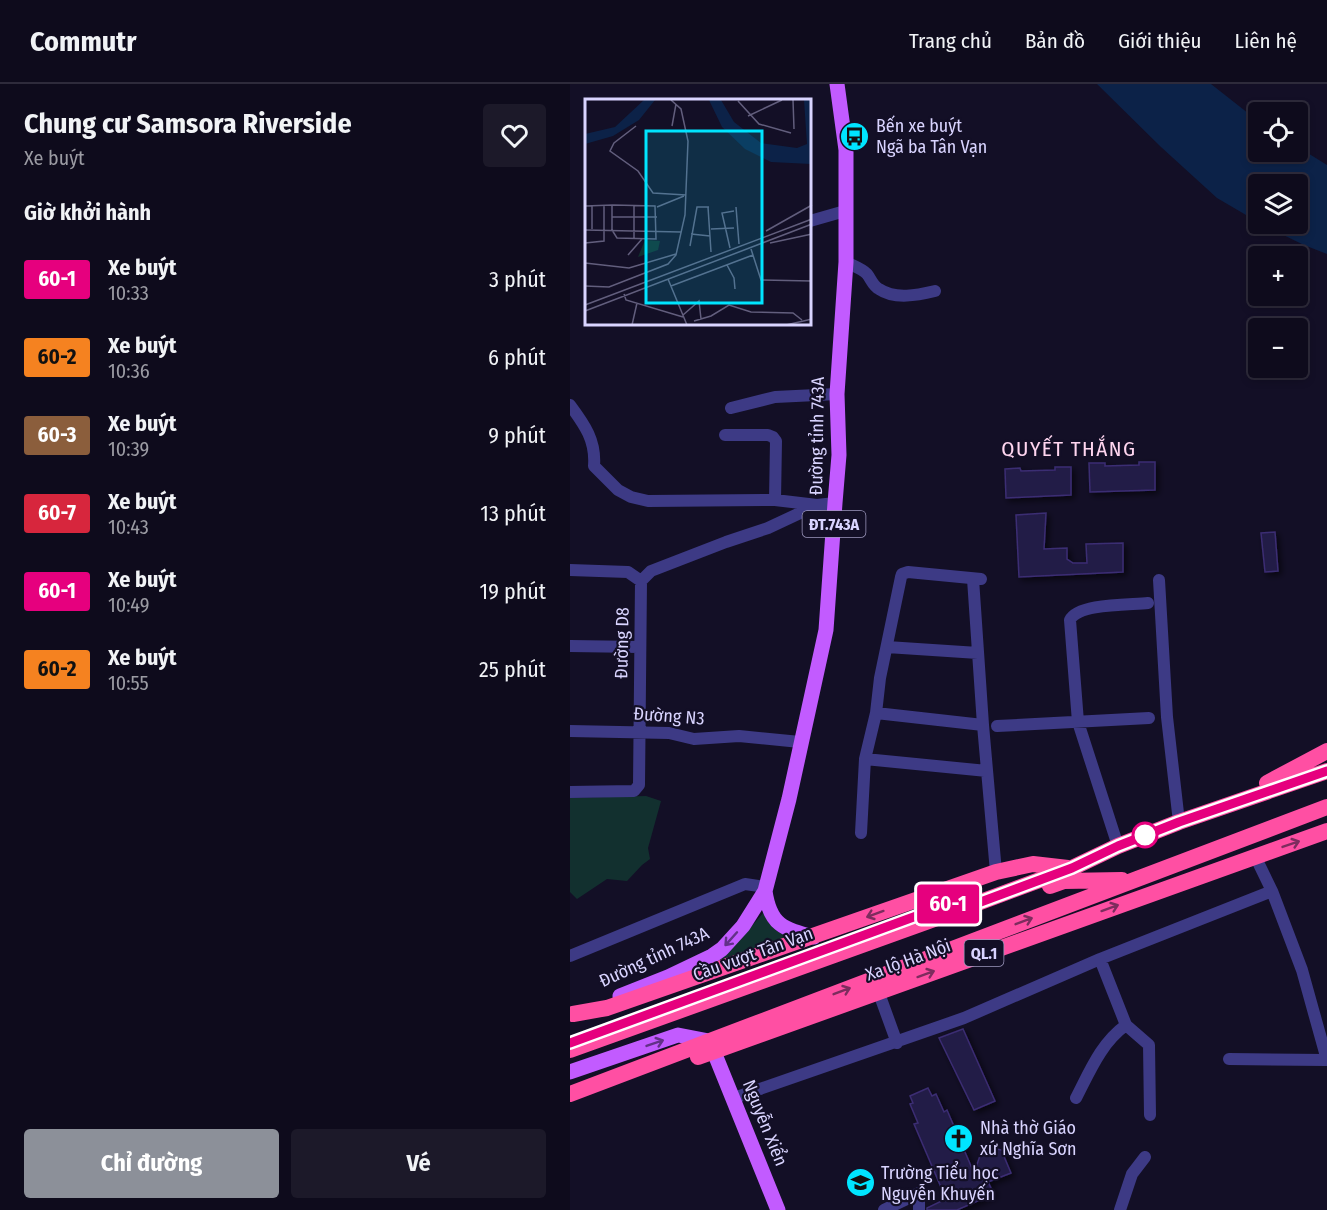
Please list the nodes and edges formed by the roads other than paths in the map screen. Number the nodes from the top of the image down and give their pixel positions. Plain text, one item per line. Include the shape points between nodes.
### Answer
1 (837, 84) edge
2 (845, 210) junction
3 (812, 220) edge
4 (846, 262) junction
5 (935, 291) dead end
6 (837, 394) junction
7 (570, 405) edge
8 (731, 408) dead end
9 (724, 435) dead end
10 (775, 500) junction
11 (836, 503) junction
12 (817, 505) junction
13 (570, 570) edge
14 (1160, 580) dead end
15 (641, 581) junction
16 (1148, 603) dead end
17 (570, 646) edge
18 (639, 647) junction
19 (887, 647) junction
20 (978, 653) junction
21 (876, 713) junction
22 (1149, 718) dead end
23 (1078, 722) junction
24 (983, 725) junction
25 (997, 726) dead end
26 (570, 731) edge
27 (638, 731) junction
28 (800, 742) junction
29 (1327, 751) edge
30 (865, 759) junction
31 (987, 771) junction
32 (1327, 771) edge
33 (570, 792) edge
34 (1233, 803) junction
35 (1327, 807) edge
36 (1179, 822) junction
37 (1281, 824) junction
38 (1327, 831) edge
39 (861, 833) dead end
40 (1118, 846) junction
41 (1214, 849) junction
42 (1255, 856) junction
43 (1072, 868) junction
44 (996, 872) junction
45 (1135, 879) junction
46 (766, 889) junction
47 (1272, 891) junction
48 (953, 912) junction
49 (814, 936) junction
50 (570, 956) edge
51 (1100, 959) junction
52 (876, 985) junction
53 (572, 1015) edge
54 (1126, 1025) junction
55 (570, 1043) edge
56 (897, 1043) junction
57 (711, 1047) junction
58 (570, 1050) edge
59 (570, 1056) edge
60 (1229, 1059) dead end
61 (1327, 1060) edge
62 (601, 1061) junction
63 (570, 1072) edge
64 (570, 1082) edge
65 (570, 1094) edge
66 (734, 1098) junction
67 (1076, 1098) dead end
68 (570, 1104) edge
69 (1150, 1114) dead end
70 (1146, 1157) dead end
71 (778, 1210) edge
72 (884, 1210) edge
73 (919, 1210) edge
74 (1120, 1210) edge

1 - 2 main road, Đường tỉnh 743A / ĐT.743A via 846,150
2 - 3 street
2 - 4 main road, Đường tỉnh 743A / ĐT.743A
4 - 5 street via 858,267 878,289 891,294 914,296
4 - 6 main road, Đường tỉnh 743A / ĐT.743A
6 - 8 street via 775,397
6 - 11 main road, Đường tỉnh 743A / ĐT.743A
7 - 10 street via 584,424 595,452 594,466 631,497 669,502
9 - 10 street via 773,437
10 - 12 street
11 - 12 street
11 - 28 main road, Đường tỉnh 743A / ĐT.743A via 826,630
12 - 15 street via 768,528 651,571
13 - 15 street via 628,572
14 - 36 street via 1167,717
15 - 18 street, Đường D8
16 - 23 street via 1085,608 1072,615
17 - 18 street
18 - 27 street, Đường D8
19 - 20 street
19 - 20 street via 903,574 908,572 977,579
19 - 21 street
20 - 24 street
21 - 24 street
21 - 30 street
22 - 23 street
23 - 25 street
23 - 40 street
24 - 31 street
26 - 27 street, Đường N3
27 - 28 street, Đường N3 via 694,739 739,736
27 - 33 street, Đường D8 via 639,785 634,791
28 - 46 main road, Đường tỉnh 743A / ĐT.743A
29 - 34 highway
30 - 31 street
30 - 39 street
31 - 44 street
32 - 34 highway, Xa lộ Hà Nội / QL.1
34 - 36 highway, Xa lộ Hà Nội / QL.1
35 - 37 highway, Xa lộ Hà Nội / QL.1
36 - 40 highway, Xa lộ Hà Nội / QL.1
37 - 41 highway, Xa lộ Hà Nội / QL.1
37 - 42 highway
42 -> 38 highway, Xa lộ Hà Nội
40 - 43 highway, Xa lộ Hà Nội / QL.1
41 - 42 highway
41 - 45 highway, Xa lộ Hà Nội / QL.1
42 - 47 street
52 -> 42 highway, Xa lộ Hà Nội / QL.1
43 - 44 highway via 1032,864
43 - 48 highway, Xa lộ Hà Nội / QL.1
44 -> 49 highway
45 - 48 highway, Xa lộ Hà Nội / QL.1 via 1065,881
52 -> 45 highway, Xa lộ Hà Nội / QL.1
46 - 49 main road via 768,909 776,922 791,931
46 - 50 street via 745,884
46 -> 53 main road, Đường tỉnh 743A / ĐT.743A via 743,926 712,956
47 - 51 street
47 - 61 street via 1302,970
48 - 55 highway, Cầu vượt Tân Vạn / QL.1
48 - 58 highway, Cầu vượt Tân Vạn / QL.1
48 - 59 highway, Cầu vượt Tân Vạn / QL.1
49 - 53 highway via 607,1008
51 - 54 street
51 - 56 street
52 - 56 street
57 -> 52 highway, Xa lộ Hà Nội / QL.1
54 - 67 street via 1101,1049
54 - 69 street via 1144,1039 1150,1050
56 - 66 street
62 -> 57 main road via 678,1035
57 - 65 highway, Xa lộ Hà Nội / QL.1
57 - 66 main road, Nguyễn Xiển
57 - 68 highway, Xa lộ Hà Nội / QL.1
60 - 61 street
62 - 63 main road
62 - 64 main road via 593,1072
66 - 71 main road, Nguyễn Xiển
70 - 74 street via 1132,1174
72 - 73 street via 919,1193

